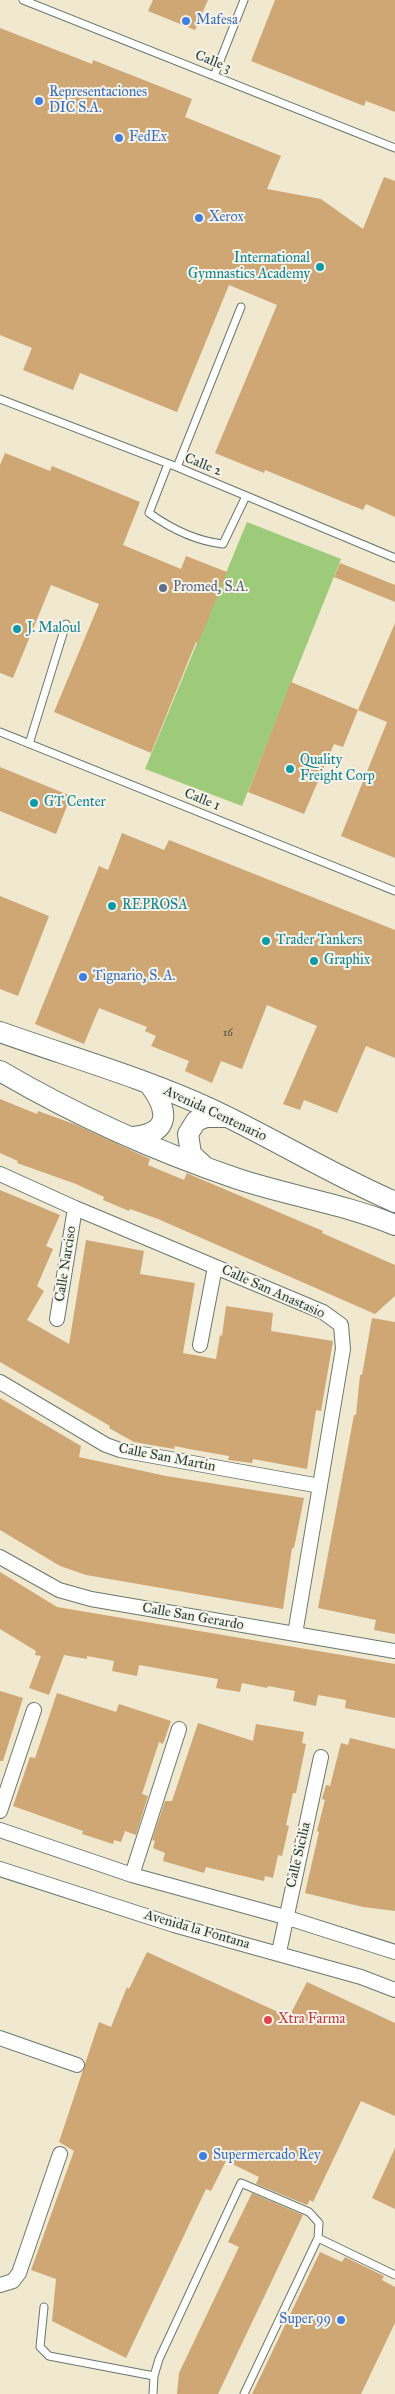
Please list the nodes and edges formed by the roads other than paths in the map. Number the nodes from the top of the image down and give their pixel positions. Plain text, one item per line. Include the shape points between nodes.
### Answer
1 (23, 0) edge
2 (244, 0) edge
3 (214, 76) junction
4 (395, 148) edge
5 (241, 307) dead end
6 (0, 399) edge
7 (168, 464) junction
8 (177, 467) junction
9 (246, 496) junction
10 (395, 558) edge
11 (66, 624) dead end
12 (0, 732) edge
13 (29, 744) junction
14 (395, 891) edge
15 (0, 1032) edge
16 (0, 1071) edge
17 (150, 1085) junction
18 (225, 1117) junction
19 (133, 1137) junction
20 (205, 1167) junction
21 (0, 1174) edge
22 (395, 1202) edge
23 (75, 1208) junction
24 (395, 1225) edge
25 (215, 1267) junction
26 (57, 1319) dead end
27 (200, 1345) dead end
28 (0, 1382) edge
29 (320, 1486) junction
30 (0, 1557) edge
31 (295, 1634) junction
32 (395, 1651) edge
33 (34, 1710) dead end
34 (179, 1729) dead end
35 (321, 1757) dead end
36 (0, 1811) edge
37 (0, 1830) edge
38 (0, 1869) edge
39 (132, 1874) junction
40 (285, 1917) junction
41 (279, 1952) junction
42 (395, 1952) edge
43 (395, 1990) edge
44 (0, 2038) edge
45 (77, 2065) dead end
46 (60, 2154) dead end
47 (318, 2238) junction
48 (395, 2275) edge
49 (1, 2285) edge
50 (44, 2307) dead end
51 (154, 2376) junction
52 (153, 2394) edge
53 (244, 2394) edge

1 - 3 lane, Calle 3
2 - 3 lane
3 - 4 lane, Calle 3
5 - 8 lane
6 - 7 lane, Calle 2
7 - 8 lane, Calle 2
7 - 9 lane via 149,513 204,542 223,544
8 - 9 lane, Calle 2
9 - 10 lane, Calle 2
11 - 13 lane
12 - 13 lane, Calle 1
13 - 14 lane, Calle 1
15 - 17 main road, Avenida Centenario
16 - 19 main road via 94,1122
17 - 18 main road, Avenida Centenario
17 - 19 main road via 162,1102 164,1116 152,1133
18 - 20 main road via 206,1117 196,1121 188,1134 191,1154
18 - 22 main road, Avenida Centenario
19 - 20 main road
20 - 24 main road
21 - 23 street, Calle San Anastasio
23 - 25 street, Calle San Anastasio
23 - 26 street, Calle Narciso
25 - 27 street
25 - 29 street, Calle San Anastasio via 323,1312 341,1325 343,1349
28 - 29 street, Calle San Martin via 106,1445 120,1450
29 - 31 street, Calle San Anastasio
30 - 31 street, Calle San Gerardo via 59,1590 91,1599
31 - 32 street, Calle San Gerardo
33 - 36 street
34 - 39 street
35 - 40 street, Calle Sicilia
37 - 39 street
38 - 41 street, Avenida la Fontana via 174,1925
39 - 40 street
40 - 41 street, Calle Sicilia
40 - 42 street
41 - 43 street, Avenida la Fontana
44 - 45 street
46 - 49 street via 19,2273 13,2281
47 - 48 lane
47 - 51 lane via 320,2223 309,2212 241,2183
47 - 53 lane
50 - 51 lane via 40,2347 50,2356
51 - 52 lane

